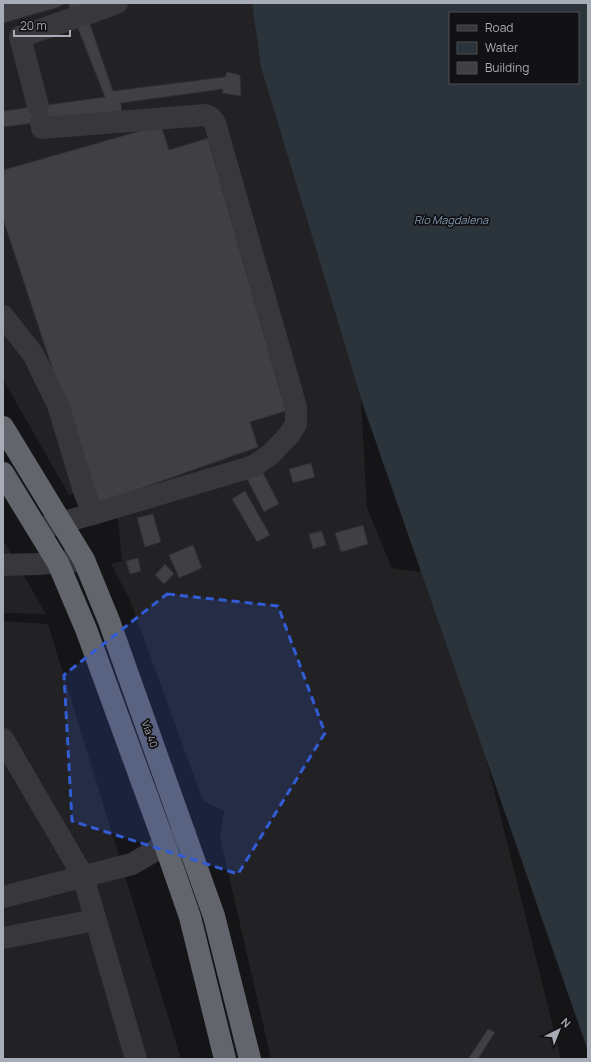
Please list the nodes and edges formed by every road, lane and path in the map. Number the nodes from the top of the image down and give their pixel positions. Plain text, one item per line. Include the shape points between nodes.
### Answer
1 (118, 3) edge
2 (11, 39) edge
3 (3, 316) edge
4 (3, 428) edge
5 (3, 473) edge
6 (93, 514) junction
7 (61, 523) junction
8 (38, 529) junction
9 (84, 560) junction
10 (58, 563) junction
11 (3, 565) edge
12 (3, 739) edge
13 (185, 833) junction
14 (165, 845) junction
15 (83, 876) junction
16 (3, 897) edge
17 (95, 920) junction
18 (3, 938) edge
19 (136, 1059) edge
20 (225, 1059) edge
21 (250, 1059) edge

1 - 2 street
2 - 6 street via 40,114 42,128 205,115 210,117 214,123 296,407 296,424 289,435 271,454 254,466
3 - 6 street via 33,354 58,405
4 - 7 highway, Vía 40
5 - 8 highway
6 - 7 street
7 - 8 street
7 - 9 highway, Vía 40
8 - 10 highway
9 - 10 street
9 - 13 highway, Vía 40 via 109,621
10 - 11 street
10 - 14 highway via 86,628
12 - 15 street
13 - 14 street
13 - 21 highway, Vía 40 via 214,916
14 - 15 street via 132,864
14 - 20 highway via 190,917
15 - 16 street
15 - 17 street
17 - 18 street
17 - 19 street

